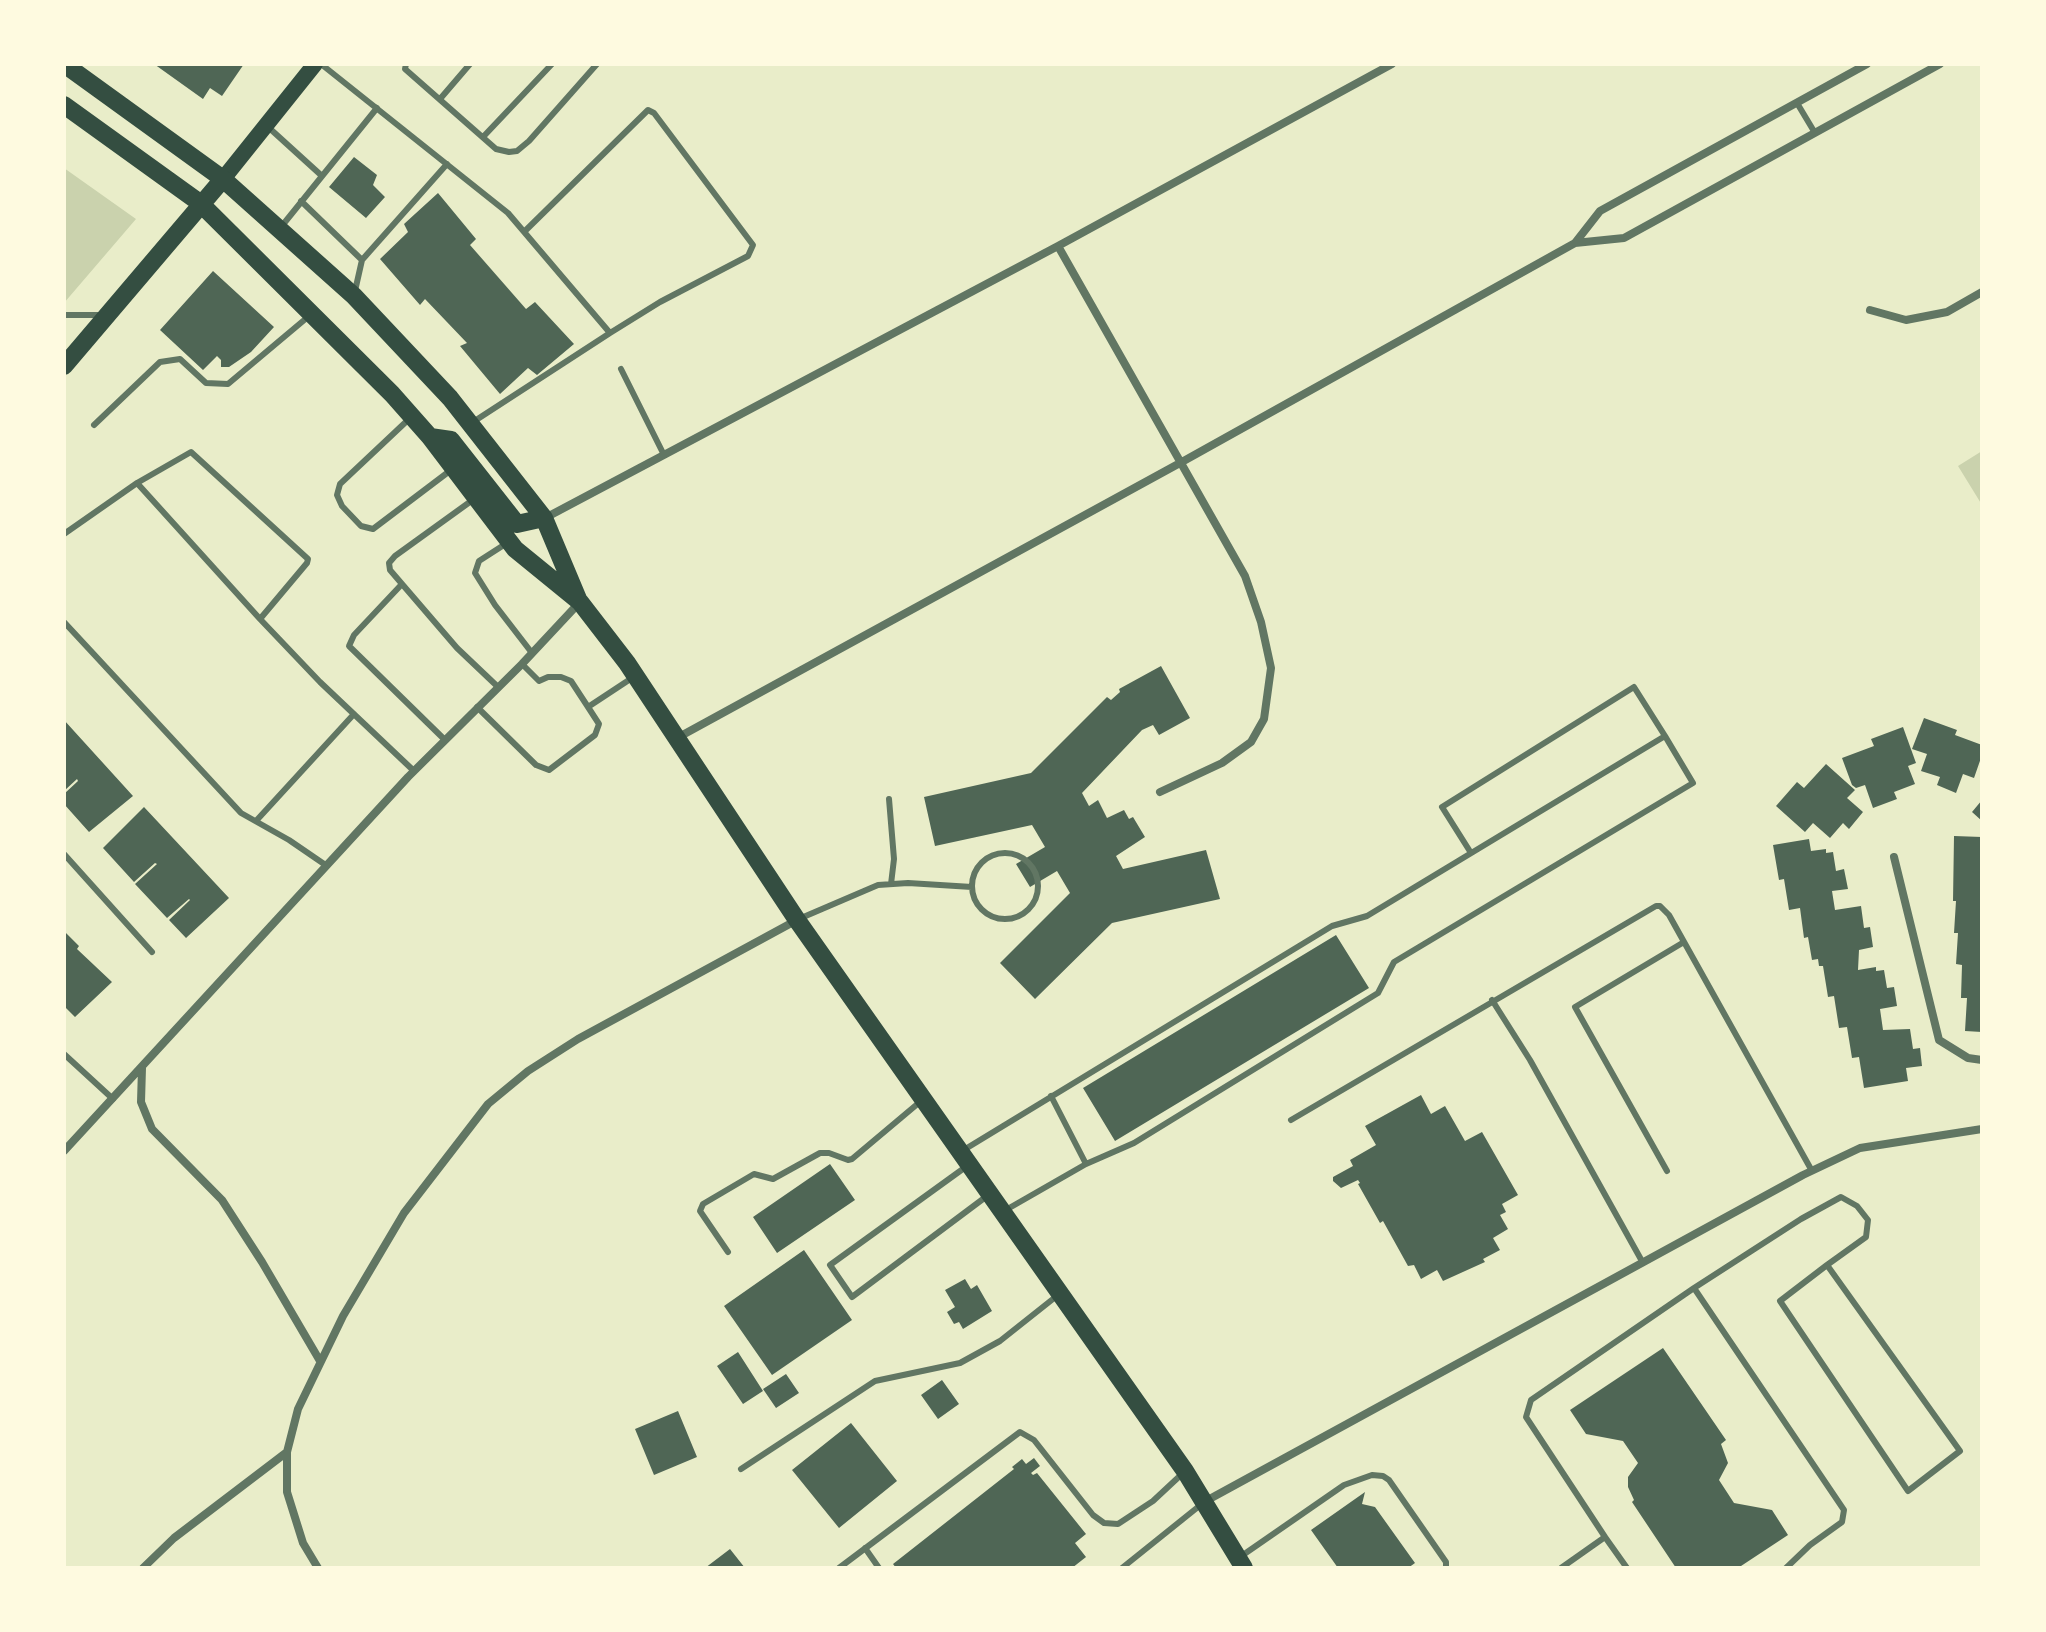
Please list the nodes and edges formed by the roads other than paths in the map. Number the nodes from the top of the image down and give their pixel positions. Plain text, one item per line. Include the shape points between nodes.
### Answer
1 (64, 64) edge
2 (318, 64) edge
3 (406, 64) edge
4 (470, 64) edge
5 (552, 64) edge
6 (597, 64) edge
7 (1392, 64) edge
8 (1867, 64) edge
9 (1940, 64) edge
10 (440, 99) junction
11 (1797, 103) junction
12 (64, 105) edge
13 (377, 108) junction
14 (267, 126) junction
15 (1815, 133) junction
16 (483, 137) junction
17 (447, 164) junction
18 (322, 176) junction
19 (223, 179) junction
20 (301, 201) junction
21 (200, 203) junction
22 (279, 230) junction
23 (525, 231) junction
24 (1575, 243) junction
25 (1058, 246) junction
26 (362, 260) junction
27 (1982, 292) edge
28 (354, 296) junction
29 (1870, 310) dead end
30 (312, 313) junction
31 (64, 315) edge
32 (108, 315) junction
33 (610, 333) junction
34 (64, 366) edge
35 (621, 369) dead end
36 (412, 416) junction
37 (471, 423) junction
38 (94, 425) dead end
39 (430, 437) junction
40 (664, 455) junction
41 (1180, 463) junction
42 (453, 468) junction
43 (137, 483) junction
44 (476, 498) junction
45 (544, 518) junction
46 (64, 534) edge
47 (509, 542) junction
48 (402, 584) junction
49 (580, 602) junction
50 (260, 619) junction
51 (64, 622) edge
52 (532, 653) junction
53 (522, 664) junction
54 (631, 669) junction
55 (497, 686) junction
56 (477, 707) junction
57 (588, 707) junction
58 (354, 714) junction
59 (1665, 736) junction
60 (676, 738) junction
61 (445, 740) junction
62 (414, 771) junction
63 (1160, 792) dead end
64 (889, 799) dead end
65 (256, 821) junction
66 (1471, 853) junction
67 (64, 854) edge
68 (1894, 857) dead end
69 (327, 866) junction
70 (891, 884) junction
71 (972, 887) junction
72 (797, 920) junction
73 (1684, 942) junction
74 (152, 952) dead end
75 (1492, 1000) junction
76 (64, 1054) edge
77 (1982, 1060) edge
78 (142, 1068) junction
79 (1051, 1096) junction
80 (113, 1099) junction
81 (924, 1099) junction
82 (1291, 1120) dead end
83 (1982, 1129) edge
84 (64, 1151) edge
85 (965, 1158) junction
86 (1086, 1164) junction
87 (1667, 1171) dead end
88 (1812, 1171) junction
89 (991, 1193) junction
90 (1004, 1211) junction
91 (728, 1252) dead end
92 (1643, 1263) junction
93 (1827, 1265) junction
94 (1694, 1288) junction
95 (1060, 1293) junction
96 (320, 1361) junction
97 (287, 1452) junction
98 (741, 1469) dead end
99 (1185, 1471) junction
100 (1203, 1502) junction
101 (1605, 1537) junction
102 (865, 1548) junction
103 (1241, 1563) edge
104 (143, 1568) edge
105 (318, 1568) edge
106 (839, 1568) edge
107 (879, 1568) edge
108 (1122, 1568) edge
109 (1446, 1568) edge
110 (1561, 1568) edge
111 (1627, 1568) edge
112 (1786, 1568) edge

1 - 19 main road
2 - 13 lane
2 - 14 main road
3 - 10 lane via 405,69
4 - 10 lane
5 - 16 lane
6 - 16 lane via 523,147 503,151
7 - 25 street
8 - 11 street
9 - 15 street
10 - 16 lane
11 - 15 lane
11 - 24 street via 1600,211
12 - 21 main road
13 - 17 lane
13 - 18 lane
14 - 18 lane
14 - 19 main road
15 - 24 street via 1624,238
17 - 23 lane
17 - 26 lane
18 - 20 lane
19 - 21 main road
19 - 22 main road
20 - 22 lane
20 - 26 lane
21 - 30 main road
21 - 32 main road
22 - 28 main road
23 - 33 lane
23 - 33 lane via 648,110 654,113 753,245 748,256
24 - 41 street
25 - 40 street
25 - 41 street
26 - 28 lane
27 - 29 street via 1947,312 1906,320
28 - 37 main road
30 - 36 main road
30 - 38 lane via 228,384 206,383 180,359 160,362
31 - 32 lane
32 - 34 main road
33 - 37 lane
35 - 40 lane
36 - 39 main road
36 - 42 lane via 340,484 342,506 361,526 373,529
37 - 45 main road
39 - 42 main road
39 - 45 main road via 451,440 517,524
40 - 45 street
41 - 60 street
41 - 63 street via 1245,576 1271,668 1264,719 1251,742 1222,763
42 - 44 main road
43 - 46 lane
43 - 50 lane
43 - 50 lane via 191,452 308,559
44 - 47 main road
44 - 48 lane via 395,556 390,570
45 - 49 main road
47 - 49 main road
47 - 52 lane via 479,561 475,573
48 - 55 lane
48 - 61 lane via 349,646
49 - 52 street
49 - 54 main road
50 - 58 lane
51 - 65 lane via 241,813
52 - 53 street
53 - 55 street
53 - 57 lane via 539,681 571,681
54 - 57 lane
54 - 60 main road
55 - 56 street
56 - 57 lane via 536,765 549,770 595,735 599,724
56 - 61 street
58 - 62 lane
58 - 65 lane
59 - 66 lane
59 - 66 lane via 1634,687 1442,807
59 - 86 lane via 1693,783 1394,962 1378,993 1134,1143
60 - 72 main road
61 - 62 street
62 - 69 street
64 - 70 lane
65 - 69 lane
66 - 79 lane via 1367,916 1332,926
67 - 74 lane
68 - 77 street via 1939,1040 1968,1058
69 - 78 street
70 - 71 lane
70 - 72 lane
71 - 71 lane via 987,914 1008,919 1035,902 1039,881 1019,855 997,853 979,866
72 - 81 main road
72 - 96 street via 578,1039 488,1104 404,1213
73 - 75 lane via 1669,915 1656,906
73 - 87 lane via 1575,1007
73 - 88 lane
75 - 82 lane
75 - 92 lane
76 - 80 lane
78 - 80 street
78 - 96 street via 141,1102 152,1129 222,1200
79 - 85 lane
79 - 86 lane
80 - 84 street
81 - 85 main road
81 - 91 lane via 852,1159 820,1153 773,1179 754,1174 703,1204 700,1211
83 - 88 street via 1860,1148
85 - 89 main road
85 - 89 lane via 830,1265 852,1297
86 - 90 lane
88 - 92 street
89 - 90 main road
90 - 95 main road
92 - 100 street
93 - 93 lane via 1780,1301 1908,1491 1960,1451
93 - 94 lane via 1866,1237 1868,1220 1841,1197
94 - 101 lane via 1531,1400 1526,1417
94 - 112 lane via 1844,1510 1842,1522
95 - 98 lane via 1000,1341 960,1363 875,1381
95 - 99 main road
96 - 97 street via 298,1409
97 - 104 street
97 - 105 street via 287,1492 303,1543
99 - 100 main road
99 - 102 lane via 1118,1524 1104,1523 1034,1440 1020,1432
100 - 103 main road
100 - 108 lane
101 - 110 lane
101 - 111 lane
102 - 106 lane
102 - 107 lane
103 - 109 lane via 1344,1485 1372,1475 1389,1480

